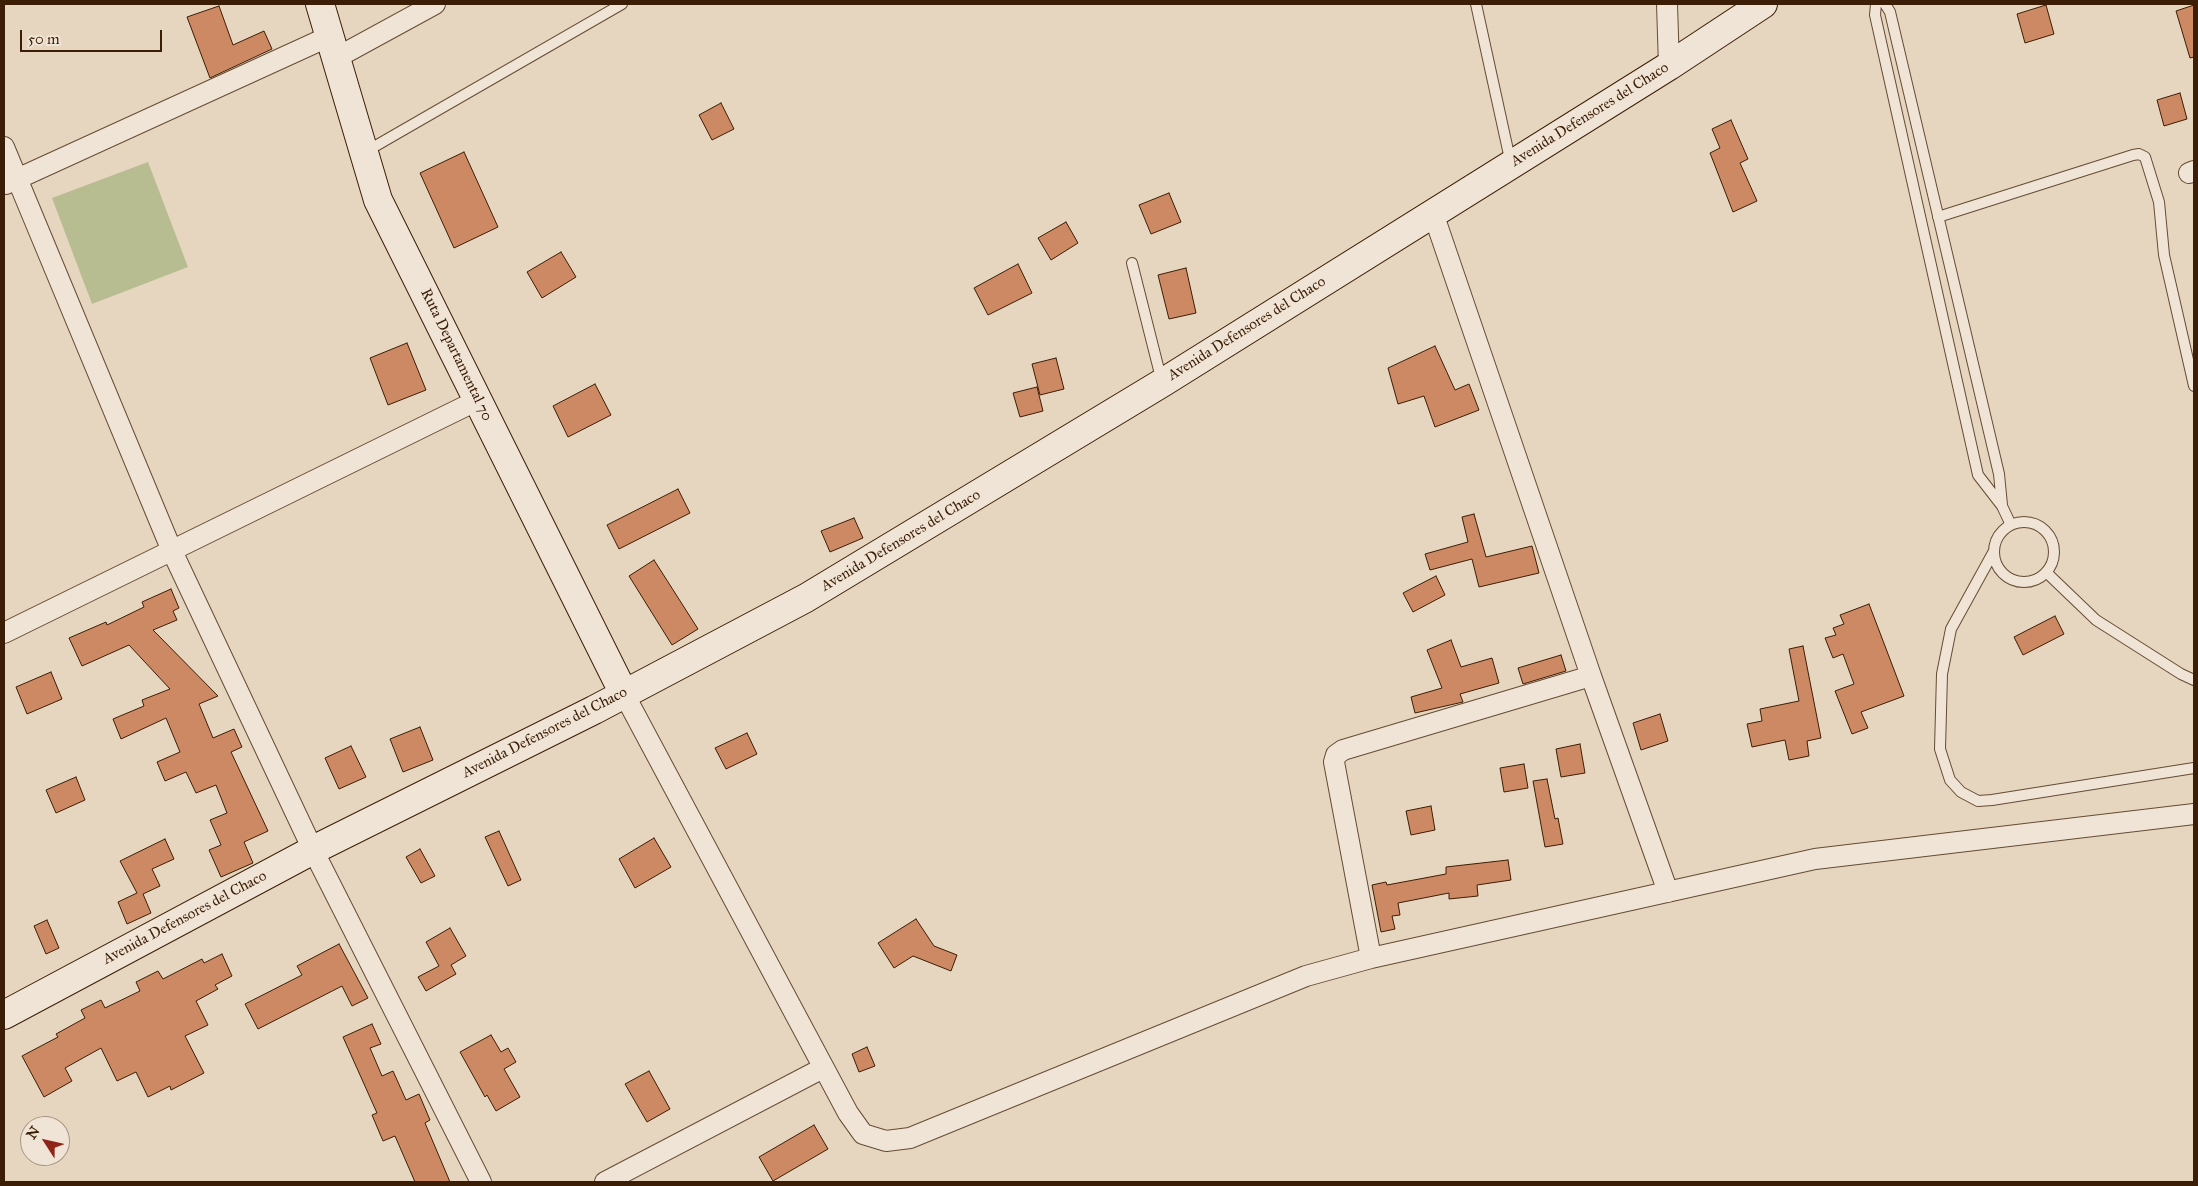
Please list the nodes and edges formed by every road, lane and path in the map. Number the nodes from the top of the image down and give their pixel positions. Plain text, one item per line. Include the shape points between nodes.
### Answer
1 (320, 4) edge
2 (435, 4) edge
3 (622, 4) edge
4 (1476, 4) edge
5 (1667, 4) edge
6 (1763, 4) edge
7 (1876, 4) edge
8 (1885, 4) edge
9 (333, 47) junction
10 (1669, 66) junction
11 (4, 148) edge
12 (364, 153) junction
13 (1511, 164) junction
14 (10, 182) edge
15 (1433, 213) junction
16 (1938, 217) junction
17 (1132, 262) dead end
18 (1162, 383) junction
19 (2194, 386) edge
20 (478, 400) junction
21 (2002, 506) junction
22 (2011, 525) junction
23 (172, 551) junction
24 (1994, 551) junction
25 (2047, 573) junction
26 (4, 633) edge
27 (1591, 676) junction
28 (2194, 680) edge
29 (624, 694) junction
30 (2194, 768) edge
31 (2194, 814) edge
32 (313, 850) junction
33 (1668, 892) junction
34 (1371, 958) junction
35 (4, 1015) edge
36 (823, 1068) junction
37 (481, 1182) edge
38 (605, 1182) edge

1 - 9 main road, Ruta Departamental 70
2 - 9 street
3 - 12 lane
4 - 13 lane
5 - 10 street
6 - 10 main road, Avenida Defensores del Chaco
7 - 21 lane via 1875,15 1978,475
8 - 16 lane via 1890,12
9 - 12 main road, Ruta Departamental 70
9 - 14 street
10 - 13 main road, Avenida Defensores del Chaco
11 - 14 street
12 - 20 main road, Ruta Departamental 70 via 378,200
13 - 15 main road, Avenida Defensores del Chaco
14 - 23 street
15 - 18 main road, Avenida Defensores del Chaco
15 - 27 street
16 - 19 lane via 2132,155 2145,157 2159,202 2164,255
16 - 21 lane via 1999,474
17 - 18 lane
18 - 29 main road, Avenida Defensores del Chaco via 806,598
20 - 23 street
20 - 29 main road, Ruta Departamental 70
21 - 22 lane
22 - 24 lane via 2002,531
22 - 25 lane via 2031,522 2049,534 2055,554
23 - 26 street
23 - 32 street
24 - 25 lane via 2000,571 2012,580 2028,583
24 - 30 lane via 1951,629 1942,674 1940,749 1950,780 1961,792 1978,800 1992,800
25 - 28 lane via 2096,620
27 - 33 street
27 - 34 street via 1343,750 1336,755 1334,762
29 - 32 main road, Avenida Defensores del Chaco
29 - 36 street
31 - 33 street via 1815,859
32 - 35 main road, Avenida Defensores del Chaco
32 - 37 street
33 - 34 street
34 - 36 street via 1306,976 910,1138 886,1142 863,1134
36 - 38 street

